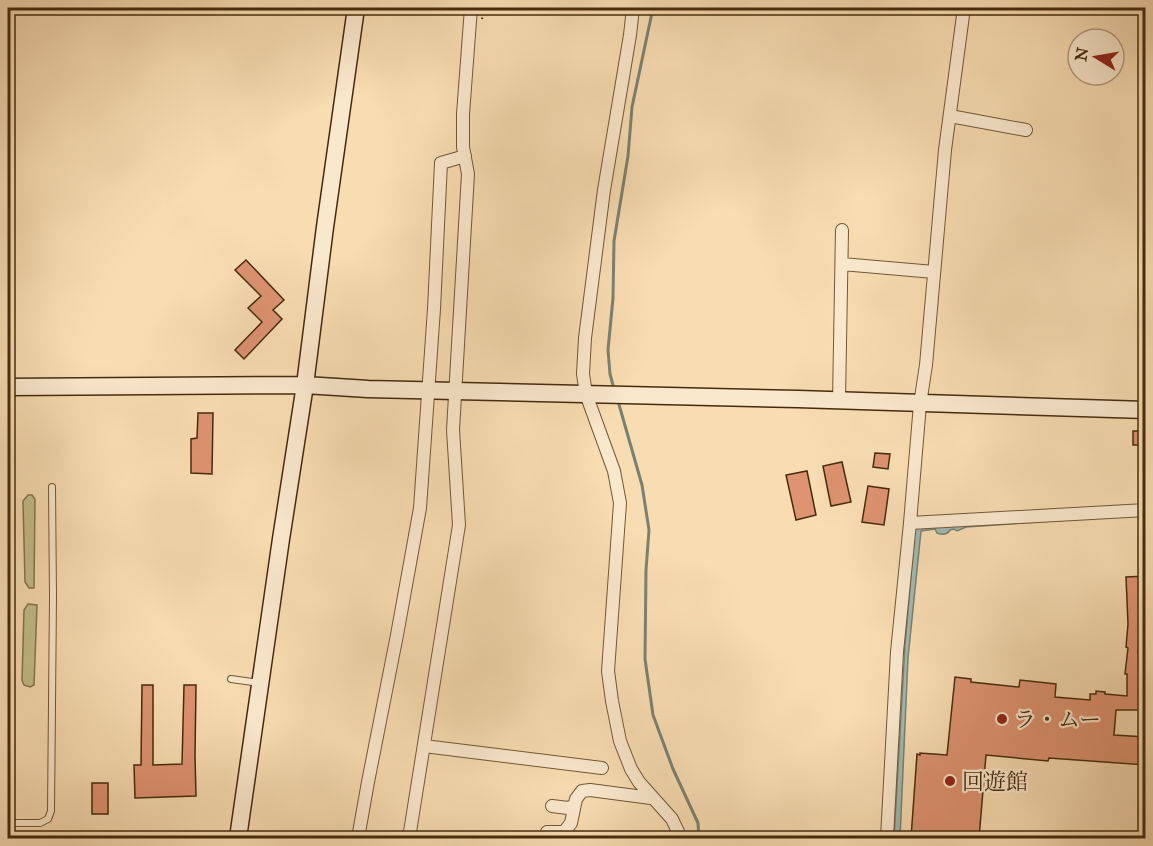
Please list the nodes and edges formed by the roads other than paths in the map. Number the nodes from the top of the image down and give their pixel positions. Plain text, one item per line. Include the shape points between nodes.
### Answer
1 (356, 8) edge
2 (471, 8) edge
3 (633, 8) edge
4 (964, 8) edge
5 (950, 116) junction
6 (1026, 130) dead end
7 (465, 156) junction
8 (842, 230) dead end
9 (842, 264) junction
10 (934, 272) junction
11 (305, 386) junction
12 (8, 387) edge
13 (427, 390) junction
14 (455, 391) junction
15 (586, 394) junction
16 (838, 401) junction
17 (920, 404) junction
18 (1146, 410) edge
19 (52, 487) dead end
20 (1146, 510) edge
21 (910, 523) junction
22 (231, 679) dead end
23 (261, 683) junction
24 (424, 747) junction
25 (602, 768) dead end
26 (651, 798) junction
27 (552, 806) dead end
28 (574, 806) junction
29 (8, 823) edge
30 (547, 832) dead end
31 (238, 838) edge
32 (358, 838) edge
33 (409, 838) edge
34 (681, 838) edge
35 (887, 838) edge

1 - 11 street
2 - 7 street
3 - 15 street via 585,338
4 - 5 street
5 - 6 street
5 - 10 street
7 - 13 street via 441,163
7 - 14 street via 468,174
8 - 9 street
9 - 10 street
9 - 16 street
10 - 17 street
11 - 12 street
11 - 13 street
11 - 23 street
13 - 14 street
13 - 32 street via 418,517
14 - 15 street
14 - 24 street via 458,541
15 - 16 street
15 - 26 street via 614,471 620,503 608,656 612,701 625,756
16 - 17 street
17 - 18 street
17 - 21 street
19 - 29 lane via 51,810 48,819 40,823
20 - 21 street
21 - 35 street via 897,652
22 - 23 lane
23 - 31 street
24 - 25 street
24 - 33 street
26 - 28 street via 590,790 582,791
26 - 34 street via 672,819
27 - 28 street
28 - 30 street via 571,823 564,832

